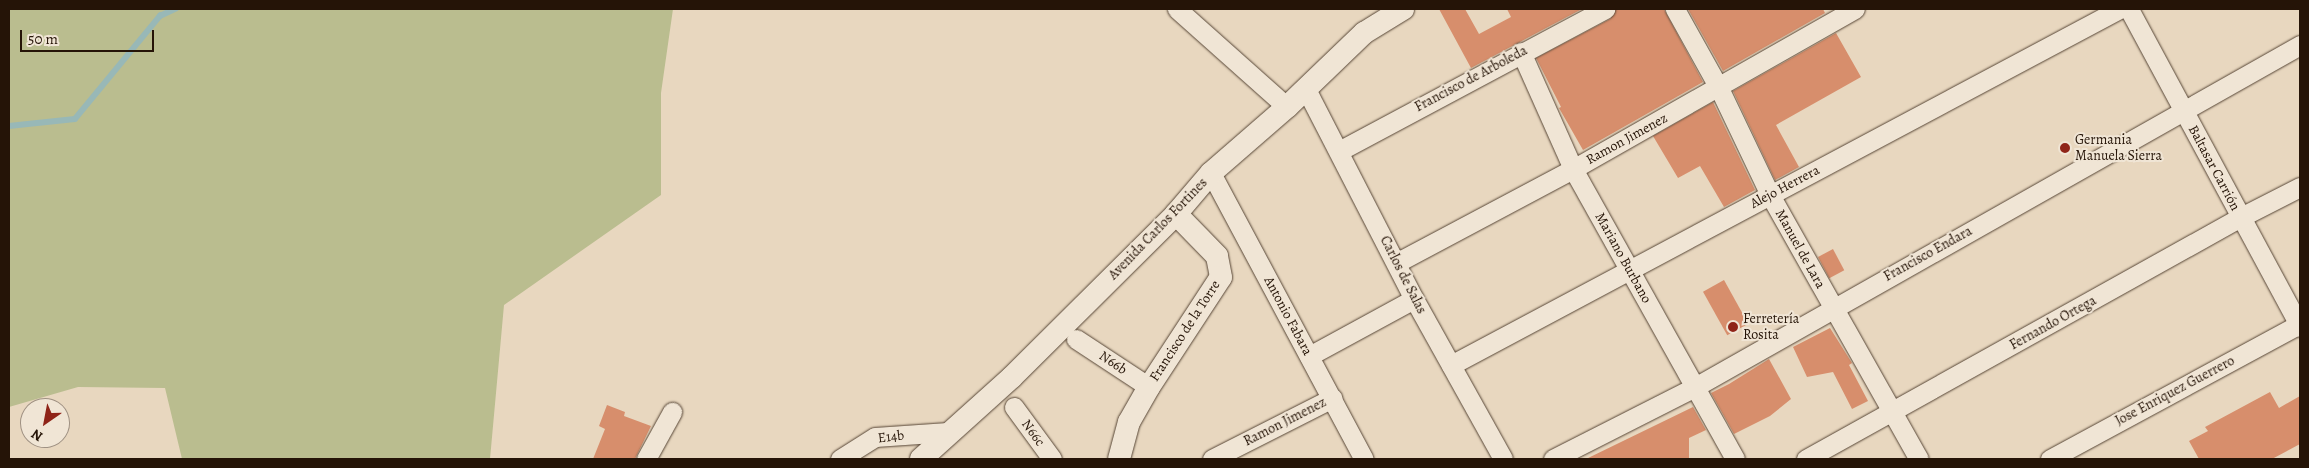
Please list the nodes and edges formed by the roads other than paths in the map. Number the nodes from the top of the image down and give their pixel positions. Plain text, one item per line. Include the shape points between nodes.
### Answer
1 (1177, 9) edge
2 (1403, 9) edge
3 (1605, 9) edge
4 (1675, 9) edge
5 (1854, 9) edge
6 (2119, 9) edge
7 (2129, 9) edge
8 (2300, 46) edge
9 (1521, 52) junction
10 (1719, 88) junction
11 (1306, 89) junction
12 (1287, 107) junction
13 (2184, 111) junction
14 (1339, 151) junction
15 (1573, 169) junction
16 (1211, 173) junction
17 (2300, 187) edge
18 (1770, 195) junction
19 (1176, 214) junction
20 (2241, 217) junction
21 (1396, 263) junction
22 (1629, 270) junction
23 (1414, 299) junction
24 (1833, 308) junction
25 (2300, 326) edge
26 (1076, 339) dead end
27 (1309, 356) junction
28 (1451, 365) junction
29 (1149, 387) junction
30 (1695, 387) junction
31 (1332, 398) junction
32 (1014, 407) dead end
33 (672, 412) dead end
34 (1892, 413) junction
35 (948, 432) junction
36 (646, 459) edge
37 (840, 459) edge
38 (921, 459) edge
39 (1052, 459) edge
40 (1119, 459) edge
41 (1212, 459) edge
42 (1364, 459) edge
43 (1503, 459) edge
44 (1554, 459) edge
45 (1734, 459) edge
46 (1806, 459) edge
47 (1918, 459) edge
48 (2050, 459) edge

1 - 12 street
2 - 11 street, Avenida Carlos Fortines via 1364,33
3 - 9 street, Francisco de Arboleda
4 - 10 street, Manuel de Lara
5 - 10 street, Ramon Jimenez
6 - 18 street, Alejo Herrera
7 - 13 street, Baltasar Carrión
8 - 13 street, Francisco Endara
9 - 14 street, Francisco de Arboleda
9 - 15 street, Mariano Burbano
10 - 15 street, Ramon Jimenez
10 - 18 street, Manuel de Lara
11 - 12 street, Avenida Carlos Fortines
11 - 14 street, Carlos de Salas
12 - 16 street, Avenida Carlos Fortines
13 - 20 street, Baltasar Carrión
13 - 24 street, Francisco Endara
14 - 21 street, Carlos de Salas
15 - 21 street, Ramon Jimenez
15 - 22 street, Mariano Burbano
16 - 19 street, Avenida Carlos Fortines
16 - 27 street, Antonio Fabara
17 - 20 street, Fernando Ortega
18 - 22 street, Alejo Herrera
18 - 24 street, Manuel de Lara
19 - 29 street, Francisco de la Torre via 1217,256 1221,277
19 - 35 street, Avenida Carlos Fortines via 1012,377
20 - 25 street, Baltasar Carrión
20 - 34 street, Fernando Ortega
21 - 23 street, Carlos de Salas
22 - 28 street, Alejo Herrera
22 - 30 street, Mariano Burbano
23 - 27 street
23 - 28 street, Carlos de Salas
24 - 30 street, Francisco Endara
24 - 34 street, Manuel de Lara
25 - 48 street, Jose Enriquez Guerrero
26 - 29 street, N66b
27 - 31 street, Antonio Fabara
28 - 43 street, Carlos de Salas
29 - 40 street, Francisco de la Torre via 1129,422
30 - 44 street, Francisco Endara
30 - 45 street, Mariano Burbano
31 - 41 street, Ramon Jimenez
31 - 42 street, Antonio Fabara
32 - 39 street, N66c
33 - 36 street
34 - 46 street, Fernando Ortega
34 - 47 street, Manuel de Lara
35 - 37 street, E14b via 875,437
35 - 38 street, Avenida Carlos Fortines

